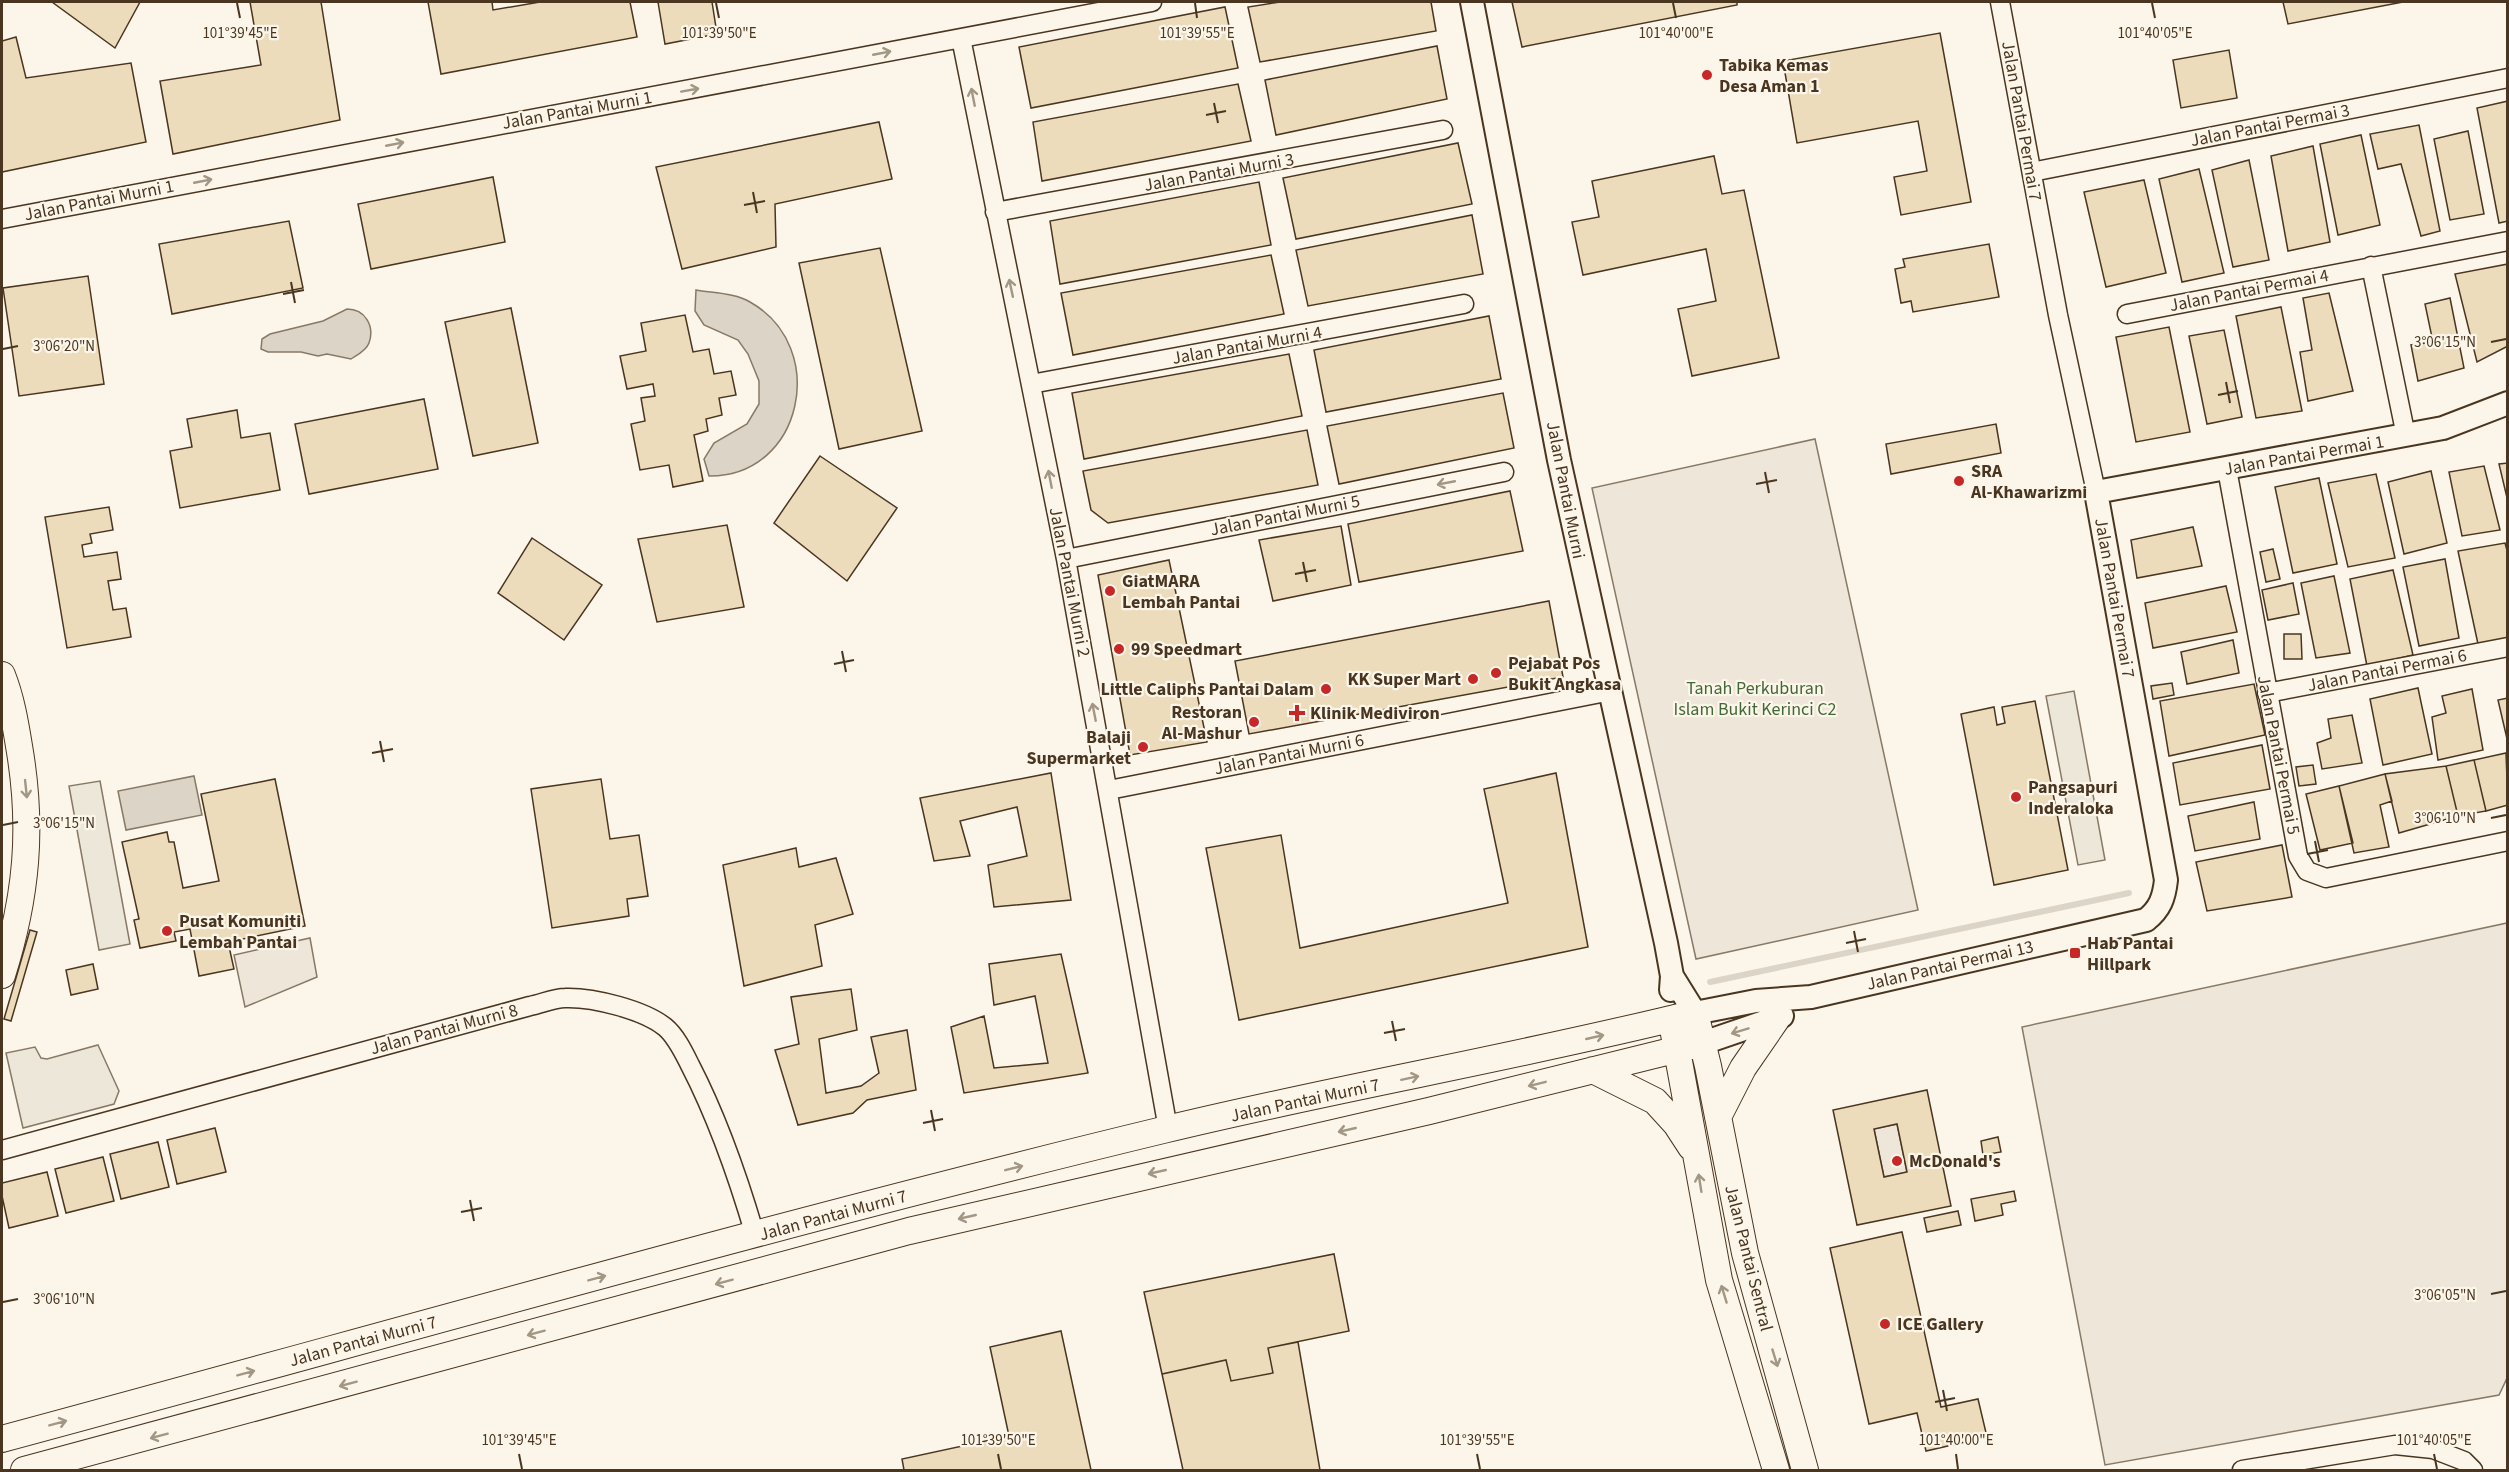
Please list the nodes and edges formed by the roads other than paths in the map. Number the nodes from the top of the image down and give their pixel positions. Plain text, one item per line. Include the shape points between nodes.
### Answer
1 (1152, 2) edge
2 (1472, 2) edge
3 (2000, 2) edge
4 (961, 38) junction
5 (2508, 78) edge
6 (1443, 130) dead end
7 (2032, 172) junction
8 (995, 212) junction
9 (2, 219) edge
10 (2508, 241) edge
11 (2371, 266) junction
12 (1464, 304) dead end
13 (2127, 314) dead end
14 (1031, 384) junction
15 (2508, 403) edge
16 (2406, 436) junction
17 (2226, 469) junction
18 (1504, 472) dead end
19 (2096, 492) junction
20 (1065, 559) junction
21 (2508, 648) edge
22 (2, 675) edge
23 (1611, 691) junction
24 (2267, 693) junction
25 (1109, 790) junction
26 (2508, 841) edge
27 (2089, 932) joint
28 (2, 975) edge
29 (1672, 976) junction
30 (1811, 997) junction
31 (1695, 1013) junction
32 (1670, 1019) junction
33 (1776, 1020) junction
34 (1703, 1043) junction
35 (1677, 1050) junction
36 (1593, 1070) junction
37 (1718, 1117) junction
38 (1168, 1129) junction
39 (2, 1150) edge
40 (1696, 1155) junction
41 (755, 1236) junction
42 (2, 1439) edge
43 (2468, 1466) edge
44 (1806, 1467) edge
45 (24, 1470) edge
46 (1776, 1470) edge
47 (2242, 1470) edge

1 - 4 street, Jalan Pantai Murni 1
2 - 23 street, Jalan Pantai Murni via 1559,460
3 - 7 street, Jalan Pantai Permai 7
8 -> 4 street, Jalan Pantai Murni 2
9 -> 4 street, Jalan Pantai Murni 1
5 - 7 street, Jalan Pantai Permai 3
6 - 8 street, Jalan Pantai Murni 3
7 - 19 street, Jalan Pantai Permai 7
14 -> 8 street, Jalan Pantai Murni 2
10 - 11 street, Jalan Pantai Permai 4
11 - 13 street, Jalan Pantai Permai 4
11 - 16 street
12 - 14 street, Jalan Pantai Murni 4
20 -> 14 street, Jalan Pantai Murni 2
15 - 16 street, Jalan Pantai Permai 1 via 2443,428
16 - 17 street, Jalan Pantai Permai 1
17 - 19 street, Jalan Pantai Permai 1
17 - 24 street, Jalan Pantai Permai 5
18 -> 20 street, Jalan Pantai Murni 5
19 - 27 street, Jalan Pantai Permai 7 via 2166,880 2161,903 2146,920
25 -> 20 street, Jalan Pantai Murni 2
21 - 24 street, Jalan Pantai Permai 6
22 -> 28 main road via 12,704 29,817 14,938
23 - 25 street, Jalan Pantai Murni 6
23 - 29 street, Jalan Pantai Murni
24 - 26 street, Jalan Pantai Permai 5 via 2298,856 2307,871 2326,878
25 - 38 street, Jalan Pantai Murni 2
27 - 30 street, Jalan Pantai Permai 13
29 - 31 street, Jalan Pantai Murni
29 - 32 street, Jalan Pantai Murni
30 - 31 street, Jalan Pantai Permai 13 via 1756,1000
30 - 33 street, Jalan Pantai Permai 13
31 - 32 main road, Jalan Pantai Murni 7
31 - 34 main road, Jalan Pantai Sentral
32 - 35 main road, Jalan Pantai Sentral
38 -> 32 main road, Jalan Pantai Murni 7
33 -> 34 street, Jalan Pantai Permai 13
33 - 37 main road via 1743,1068
34 - 35 main road, Jalan Pantai Murni 7
34 - 37 main road, Jalan Pantai Sentral
35 - 36 main road, Jalan Pantai Murni 7
35 - 40 main road, Jalan Pantai Sentral
36 - 40 main road via 1655,1101
36 -> 45 main road, Jalan Pantai Murni 7 via 909,1231
37 -> 44 main road, Jalan Pantai Sentral via 1744,1253
41 -> 38 main road, Jalan Pantai Murni 7
39 - 41 street, Jalan Pantai Murni 8 via 530,1006 564,998 596,1000 666,1027 683,1051 707,1098
46 -> 40 main road, Jalan Pantai Sentral via 1719,1280
42 -> 41 main road, Jalan Pantai Murni 7
43 - 47 street via 2433,1449 2395,1445

